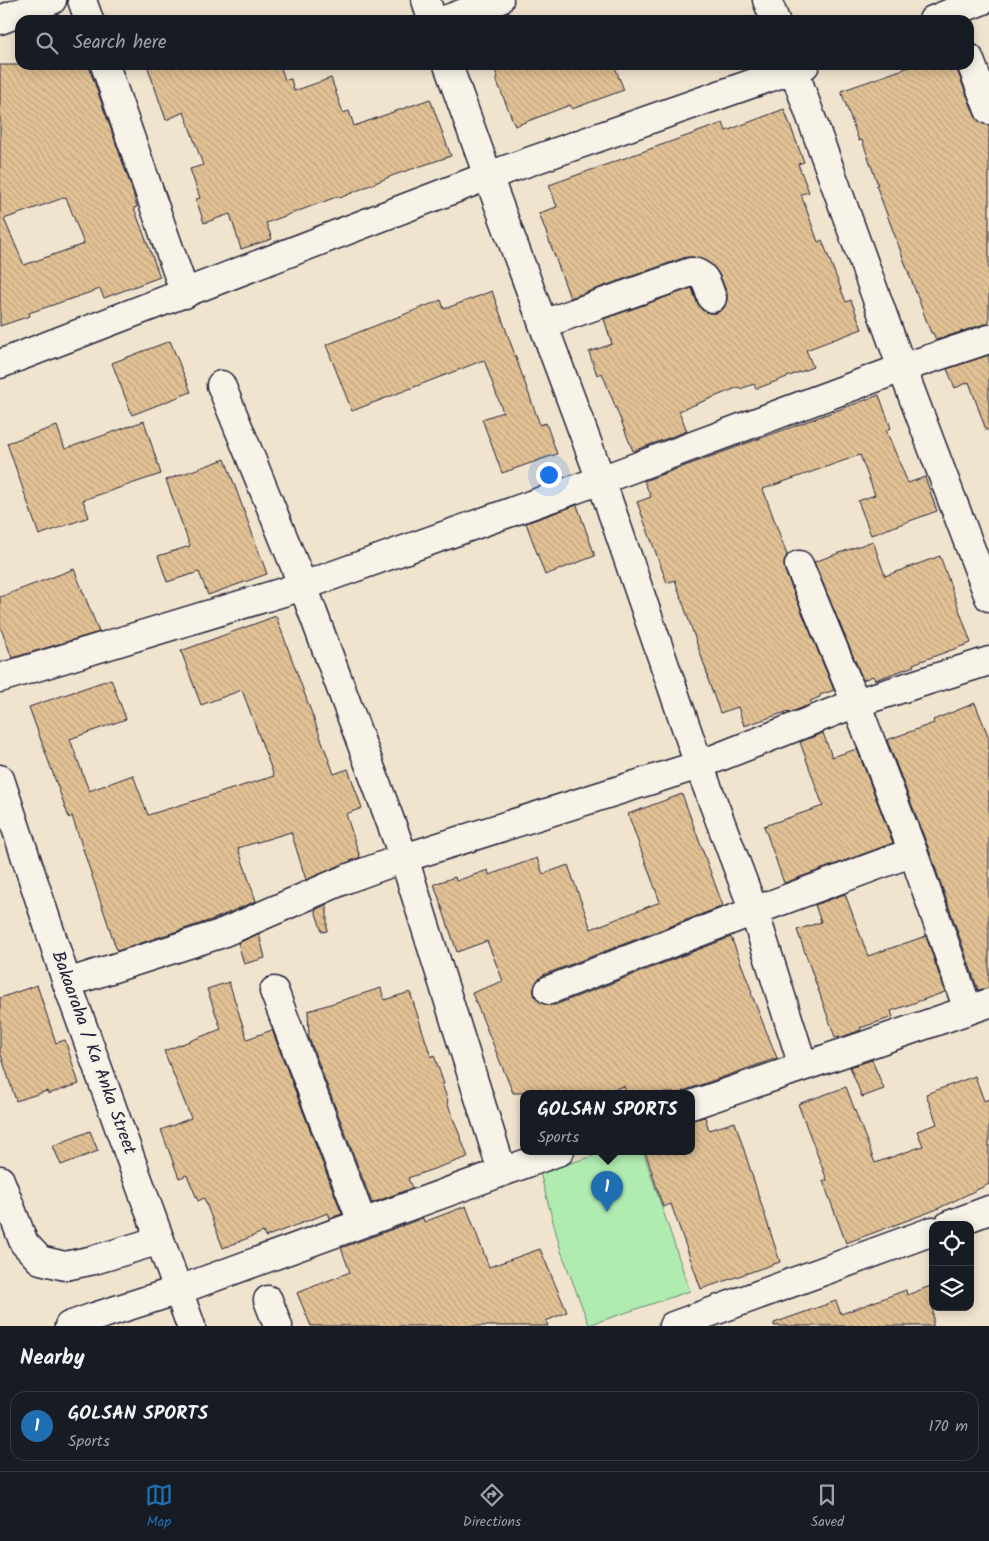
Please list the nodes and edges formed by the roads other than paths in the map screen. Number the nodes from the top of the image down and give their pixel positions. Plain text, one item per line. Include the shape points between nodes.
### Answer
1 (52, 0) edge
2 (82, 0) edge
3 (426, 0) edge
4 (499, 0) edge
5 (767, 0) edge
6 (983, 0) edge
7 (946, 13) edge
8 (87, 15) edge
9 (430, 15) edge
10 (458, 15) edge
11 (773, 15) edge
12 (0, 20) edge
13 (106, 70) edge
14 (450, 70) edge
15 (786, 70) edge
16 (798, 70) edge
17 (974, 70) edge
18 (989, 110) edge
19 (488, 176) junction
20 (185, 294) junction
21 (712, 298) dead end
22 (543, 324) junction
23 (989, 339) edge
24 (0, 364) edge
25 (902, 368) junction
26 (221, 386) dead end
27 (601, 480) junction
28 (799, 565) dead end
29 (304, 586) junction
30 (989, 597) edge
31 (989, 661) edge
32 (0, 678) edge
33 (856, 703) junction
34 (699, 765) junction
35 (0, 778) edge
36 (913, 852) junction
37 (404, 858) junction
38 (754, 911) junction
39 (67, 983) junction
40 (549, 990) dead end
41 (274, 991) dead end
42 (978, 1006) edge
43 (803, 1066) junction
44 (695, 1104) edge
45 (548, 1155) edge
46 (502, 1171) junction
47 (0, 1180) edge
48 (989, 1210) edge
49 (960, 1221) edge
50 (362, 1222) junction
51 (929, 1232) edge
52 (160, 1240) junction
53 (179, 1290) junction
54 (268, 1300) dead end
55 (87, 1323) edge
56 (191, 1326) edge
57 (278, 1326) edge
58 (673, 1326) edge

1 - 12 street
2 - 8 street
3 - 9 street
4 - 10 street
5 - 11 street
6 - 7 street
13 - 20 street
14 - 19 street
15 - 19 street
16 - 25 street
17 - 18 street
19 - 20 street
19 - 22 street
20 - 24 street
21 - 22 street via 703,276 691,272
22 - 27 street
23 - 25 street
25 - 27 street
25 - 30 street
26 - 29 street
27 - 29 street
27 - 34 street
28 - 33 street
29 - 32 street
29 - 37 street
31 - 33 street
33 - 34 street
33 - 36 street
34 - 37 street
34 - 38 street
35 - 39 street, Bakaaraha / Ka Anka Street
36 - 38 street
36 - 42 street
37 - 39 street via 220,934
37 - 46 street
38 - 40 street
38 - 43 street
39 - 52 street, Bakaaraha / Ka Anka Street
41 - 50 street
42 - 43 street
43 - 44 street
45 - 46 street
46 - 50 street
47 - 52 street via 24,1243 40,1260 65,1266
48 - 49 street
50 - 53 street
51 - 58 street
52 - 53 street, Bakaaraha / Ka Anka Street
53 - 55 street
53 - 56 street, Bakaaraha / Ka Anka Street
54 - 57 street

